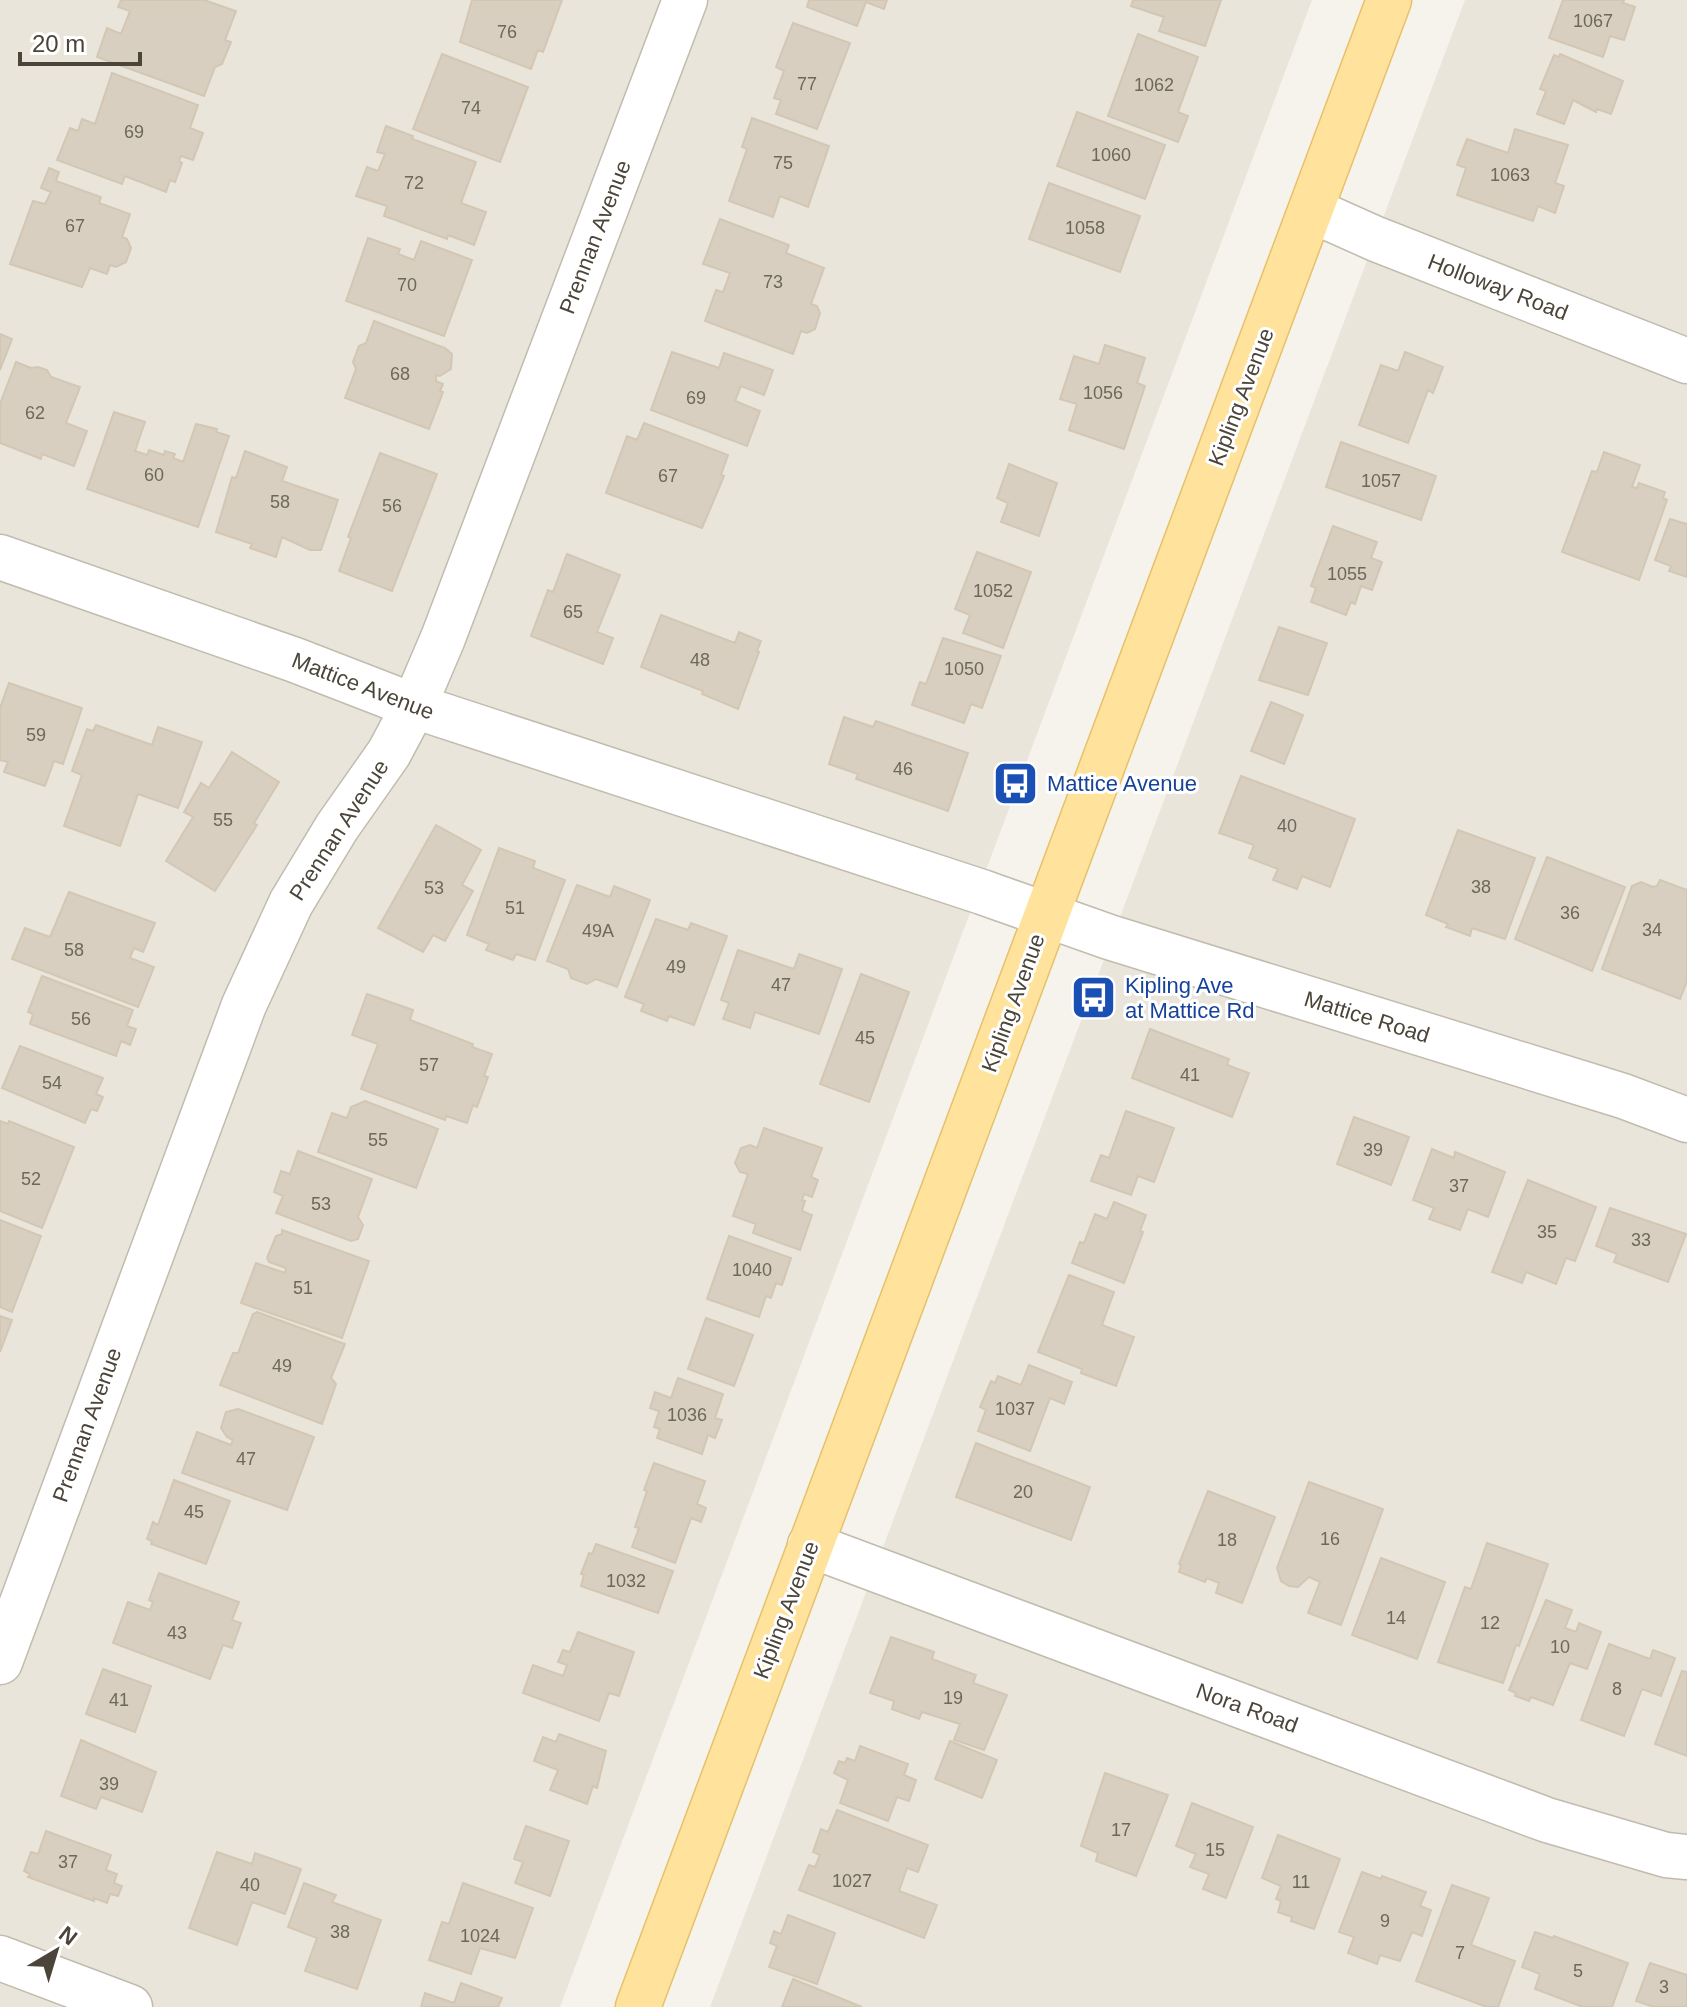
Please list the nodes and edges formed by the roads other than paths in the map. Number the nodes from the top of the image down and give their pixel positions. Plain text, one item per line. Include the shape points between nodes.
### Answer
1 (685, 0) edge
2 (1389, 0) edge
3 (1311, 210) junction
4 (1687, 361) edge
5 (0, 557) edge
6 (414, 706) junction
7 (1046, 915) junction
8 (1687, 1120) edge
9 (810, 1545) junction
10 (0, 1662) edge
11 (1687, 1857) edge
12 (0, 1958) edge
13 (130, 2007) edge
14 (638, 2007) edge

1 - 6 street, Prennan Avenue
2 - 3 main road, Kipling Avenue
3 - 4 street, Holloway Road
3 - 7 main road, Kipling Avenue
5 - 6 street, Mattice Avenue
6 - 7 street, Mattice Avenue
6 - 10 street, Prennan Avenue via 291,903 244,1005
7 - 8 street, Mattice Road
7 - 9 main road, Kipling Avenue
9 - 11 street, Nora Road via 1547,1820
9 - 14 main road, Kipling Avenue
12 - 13 street

